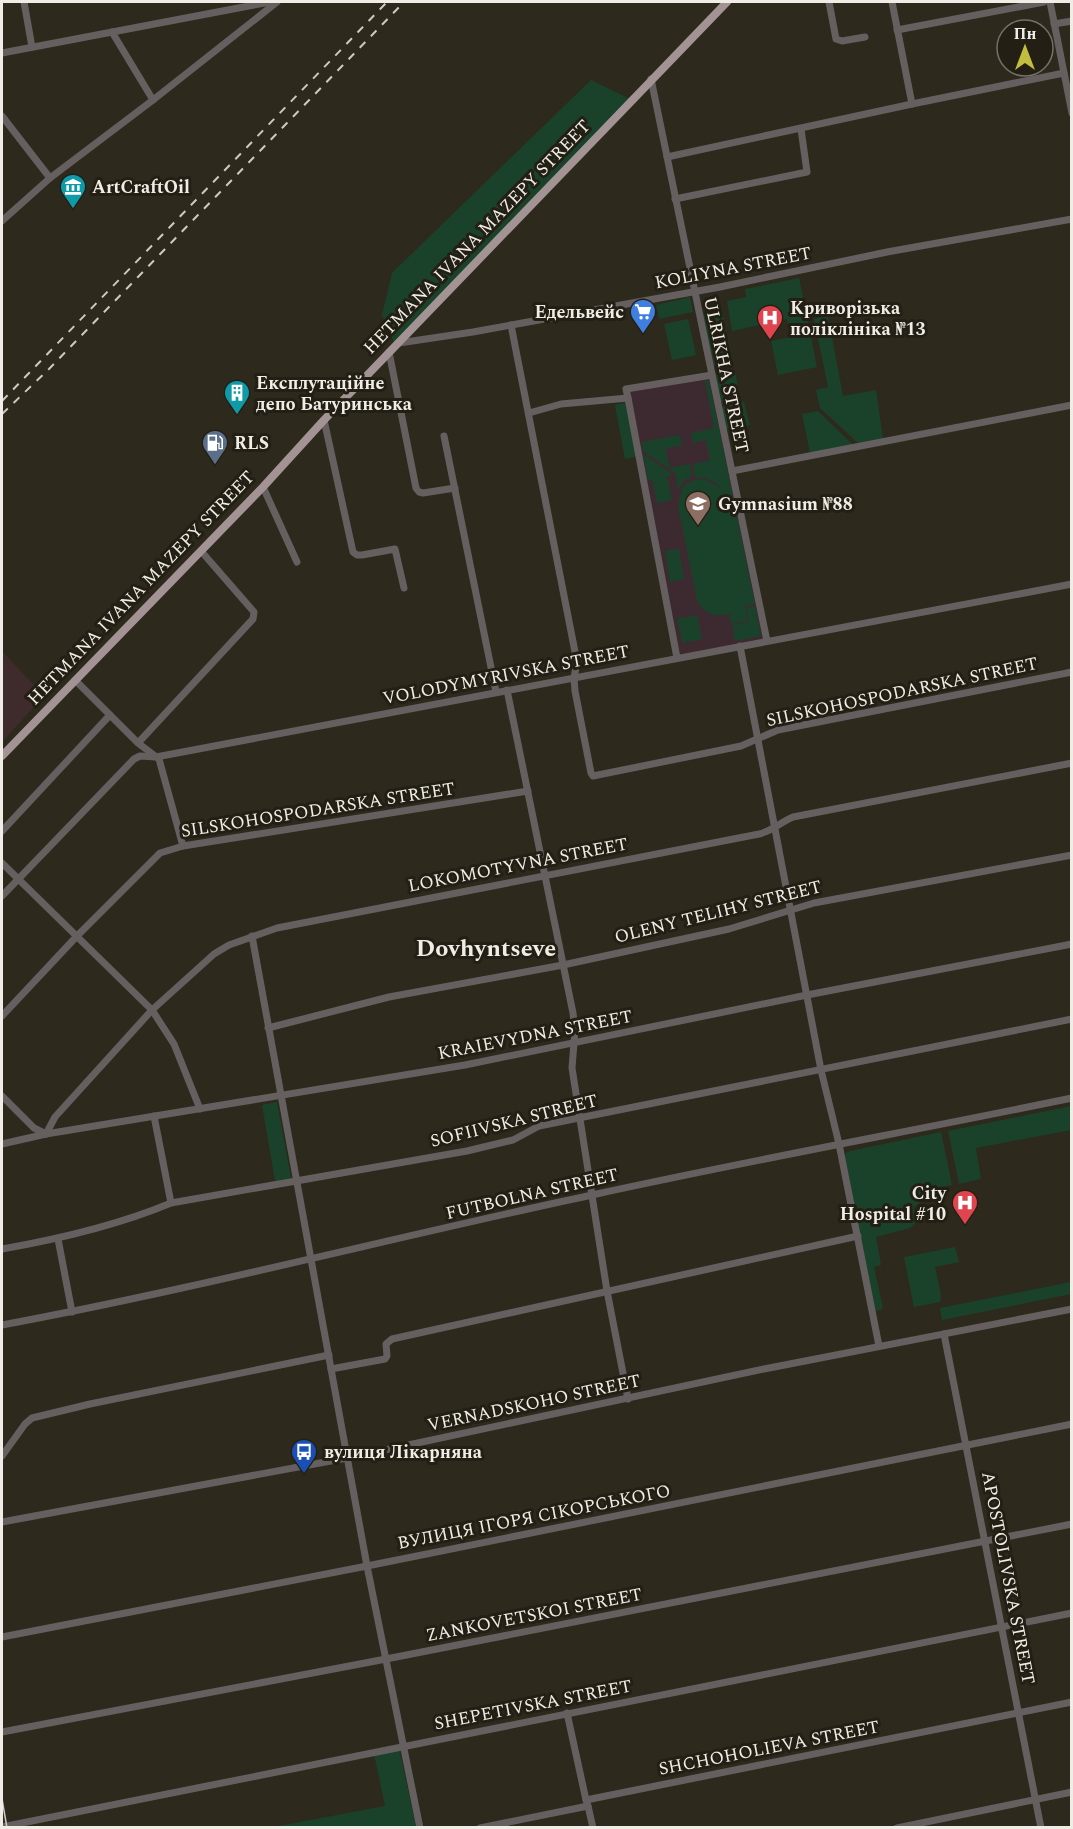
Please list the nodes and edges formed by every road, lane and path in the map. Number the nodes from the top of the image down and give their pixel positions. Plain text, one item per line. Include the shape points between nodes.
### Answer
1 (24, 2) edge
2 (270, 2) edge
3 (276, 2) edge
4 (727, 2) edge
5 (829, 2) edge
6 (892, 2) edge
7 (1044, 2) edge
8 (1050, 2) edge
9 (1053, 18) edge
10 (1071, 21) edge
11 (1055, 24) edge
12 (1055, 29) edge
13 (897, 30) junction
14 (112, 32) junction
15 (865, 37) dead end
16 (32, 47) junction
17 (2, 53) edge
18 (1064, 73) junction
19 (651, 79) junction
20 (153, 100) junction
21 (912, 104) junction
22 (1071, 113) edge
23 (2, 116) edge
24 (801, 129) junction
25 (667, 158) junction
26 (50, 178) junction
27 (675, 199) junction
28 (1071, 219) edge
29 (2, 221) edge
30 (693, 292) junction
31 (511, 325) junction
32 (399, 343) junction
33 (389, 352) junction
34 (712, 375) junction
35 (628, 398) junction
36 (1071, 405) edge
37 (529, 413) junction
38 (324, 420) junction
39 (444, 436) dead end
40 (732, 471) junction
41 (263, 487) junction
42 (455, 488) junction
43 (201, 550) junction
44 (297, 562) dead end
45 (1071, 584) edge
46 (404, 588) dead end
47 (767, 641) junction
48 (740, 646) junction
49 (677, 658) junction
50 (1071, 672) edge
51 (574, 678) junction
52 (75, 680) junction
53 (507, 690) junction
54 (496, 692) junction
55 (110, 715) junction
56 (757, 738) junction
57 (138, 743) junction
58 (2, 756) edge
59 (156, 757) junction
60 (1071, 762) edge
61 (528, 791) junction
62 (774, 828) junction
63 (2, 831) edge
64 (183, 846) junction
65 (1071, 855) edge
66 (2, 862) edge
67 (545, 875) junction
68 (18, 879) junction
69 (2, 896) edge
70 (790, 909) junction
71 (77, 936) junction
72 (252, 936) junction
73 (1071, 944) edge
74 (562, 965) junction
75 (807, 995) junction
76 (152, 1010) junction
77 (2, 1016) edge
78 (1071, 1019) edge
79 (267, 1028) junction
80 (575, 1043) junction
81 (821, 1070) junction
82 (2, 1096) edge
83 (281, 1096) junction
84 (1071, 1098) edge
85 (200, 1109) junction
86 (154, 1116) junction
87 (580, 1118) junction
88 (46, 1134) junction
89 (2, 1144) edge
90 (840, 1144) junction
91 (296, 1180) junction
92 (591, 1195) junction
93 (171, 1203) junction
94 (858, 1236) junction
95 (58, 1239) junction
96 (2, 1249) edge
97 (311, 1260) junction
98 (607, 1291) junction
99 (1071, 1309) edge
100 (72, 1312) junction
101 (2, 1325) edge
102 (944, 1334) junction
103 (879, 1346) junction
104 (329, 1354) junction
105 (332, 1369) junction
106 (628, 1399) junction
107 (1071, 1424) edge
108 (966, 1446) junction
109 (2, 1456) edge
110 (347, 1458) junction
111 (2, 1522) edge
112 (1071, 1524) edge
113 (985, 1541) junction
114 (367, 1566) junction
115 (1071, 1613) edge
116 (1002, 1627) junction
117 (2, 1637) edge
118 (386, 1659) junction
119 (1071, 1702) edge
120 (1019, 1712) junction
121 (567, 1713) junction
122 (2, 1732) edge
123 (403, 1746) junction
124 (1071, 1792) edge
125 (1036, 1800) junction
126 (587, 1803) junction
127 (2, 1827) edge
128 (420, 1827) edge
129 (480, 1827) edge
130 (593, 1827) edge
131 (897, 1827) edge
132 (1041, 1827) edge

1 - 16 street
2 - 14 street
3 - 20 street
4 - 19 main road, HETMANA IVANA MAZEPY STREET
5 - 15 street via 836,39
6 - 13 street
7 - 13 street
8 - 9 street
10 - 11 street
12 - 18 street
13 - 21 street
14 - 16 street
14 - 20 street
16 - 17 street
18 - 21 street
18 - 22 street
19 - 25 street, ULRIKHA STREET
19 - 32 main road, HETMANA IVANA MAZEPY STREET
20 - 26 street
21 - 24 street
23 - 26 street
24 - 25 street
24 - 27 street via 807,172
25 - 27 street, ULRIKHA STREET
26 - 29 street
27 - 30 street, ULRIKHA STREET
28 - 30 street, KOLIYNA STREET
30 - 31 street, KOLIYNA STREET
30 - 34 street, ULRIKHA STREET
31 - 32 street, KOLIYNA STREET
31 - 37 street
32 - 33 main road, HETMANA IVANA MAZEPY STREET
33 - 38 main road, HETMANA IVANA MAZEPY STREET
33 - 42 street via 416,488 423,494
34 - 35 street via 626,389
34 - 40 street, ULRIKHA STREET
35 - 37 street via 551,406
35 - 49 street
36 - 40 street
37 - 51 street via 577,662
38 - 41 main road, HETMANA IVANA MAZEPY STREET
38 - 46 street via 353,552 362,555 395,549
39 - 42 street
40 - 47 street, ULRIKHA STREET
41 - 43 main road, HETMANA IVANA MAZEPY STREET
41 - 44 street
42 - 54 street
43 - 52 main road, HETMANA IVANA MAZEPY STREET
43 - 57 street via 254,612 253,619
45 - 47 street, VOLODYMYRIVSKA STREET
47 - 48 street, VOLODYMYRIVSKA STREET
48 - 49 street, VOLODYMYRIVSKA STREET
48 - 56 street
49 - 51 street, VOLODYMYRIVSKA STREET
50 - 56 street, SILSKOHOSPODARSKA STREET via 778,730
51 - 53 street, VOLODYMYRIVSKA STREET
51 - 56 street, SILSKOHOSPODARSKA STREET via 593,776 741,746
52 - 55 street
52 - 58 main road, HETMANA IVANA MAZEPY STREET
53 - 54 street, VOLODYMYRIVSKA STREET
53 - 61 street
54 - 59 street, VOLODYMYRIVSKA STREET
55 - 57 street
55 - 63 street
56 - 62 street
57 - 59 street
59 - 64 street
59 - 68 street, VOLODYMYRIVSKA STREET via 134,759
60 - 62 street, LOKOMOTYVNA STREET via 793,817
61 - 64 street, SILSKOHOSPODARSKA STREET
61 - 67 street
62 - 67 street, LOKOMOTYVNA STREET
62 - 70 street
64 - 71 street, SILSKOHOSPODARSKA STREET via 160,853
65 - 70 street, OLENY TELIHY STREET
66 - 68 street
67 - 72 street, LOKOMOTYVNA STREET via 294,924
67 - 74 street
68 - 69 street, VOLODYMYRIVSKA STREET
68 - 71 street
70 - 74 street, OLENY TELIHY STREET via 729,929
70 - 75 street
71 - 76 street
71 - 77 street, SILSKOHOSPODARSKA STREET
72 - 76 street, LOKOMOTYVNA STREET via 214,954
72 - 79 street
73 - 75 street, KRAIEVYDNA STREET
74 - 79 street, OLENY TELIHY STREET via 389,997
74 - 80 street
75 - 80 street, KRAIEVYDNA STREET
75 - 81 street
76 - 85 street via 174,1044
76 - 88 street, LOKOMOTYVNA STREET via 55,1117
78 - 81 street, SOFIIVSKA STREET
79 - 83 street
80 - 83 street, KRAIEVYDNA STREET
80 - 87 street via 572,1068
81 - 87 street, SOFIIVSKA STREET
81 - 90 street
82 - 88 street via 34,1128
83 - 85 street, KRAIEVYDNA STREET
83 - 91 street
84 - 90 street, FUTBOLNA STREET
85 - 86 street, KRAIEVYDNA STREET
86 - 88 street, KRAIEVYDNA STREET
86 - 93 street
87 - 91 street, SOFIIVSKA STREET via 539,1126 513,1140 467,1151
87 - 92 street
88 - 89 street, KRAIEVYDNA STREET
90 - 92 street, FUTBOLNA STREET
90 - 94 street
91 - 93 street, SOFIIVSKA STREET
91 - 97 street
92 - 97 street, FUTBOLNA STREET
92 - 98 street
93 - 95 street, SOFIIVSKA STREET
94 - 98 street
94 - 103 street
95 - 96 street, SOFIIVSKA STREET
95 - 100 street
97 - 100 street, FUTBOLNA STREET
97 - 104 street
98 - 105 street via 392,1339 386,1344 385,1359
98 - 106 street
99 - 102 street, VERNADSKOHO STREET
100 - 101 street, FUTBOLNA STREET
102 - 103 street, VERNADSKOHO STREET
102 - 108 street, APOSTOLIVSKA STREET
103 - 106 street, VERNADSKOHO STREET
104 - 105 street
104 - 109 street via 32,1418
105 - 110 street
106 - 110 street, VERNADSKOHO STREET
107 - 108 street, ВУЛИЦЯ ІГОРЯ СІКОРСЬКОГО
108 - 113 street, APOSTOLIVSKA STREET
108 - 114 street, ВУЛИЦЯ ІГОРЯ СІКОРСЬКОГО
110 - 111 street, VERNADSKOHO STREET
110 - 114 street
112 - 113 street, ZANKOVETSKOI STREET
113 - 116 street, APOSTOLIVSKA STREET
113 - 118 street, ZANKOVETSKOI STREET
114 - 117 street, ВУЛИЦЯ ІГОРЯ СІКОРСЬКОГО
114 - 118 street
115 - 116 street, SHEPETIVSKA STREET
116 - 120 street, APOSTOLIVSKA STREET
116 - 121 street, SHEPETIVSKA STREET
118 - 122 street, ZANKOVETSKOI STREET
118 - 123 street
119 - 120 street, SHCHOHOLIEVA STREET
120 - 125 street, APOSTOLIVSKA STREET
120 - 126 street, SHCHOHOLIEVA STREET
121 - 123 street, SHEPETIVSKA STREET
121 - 126 street
123 - 127 street, SHEPETIVSKA STREET
123 - 128 street
124 - 125 street
125 - 131 street
125 - 132 street, APOSTOLIVSKA STREET
126 - 129 street, SHCHOHOLIEVA STREET
126 - 130 street

